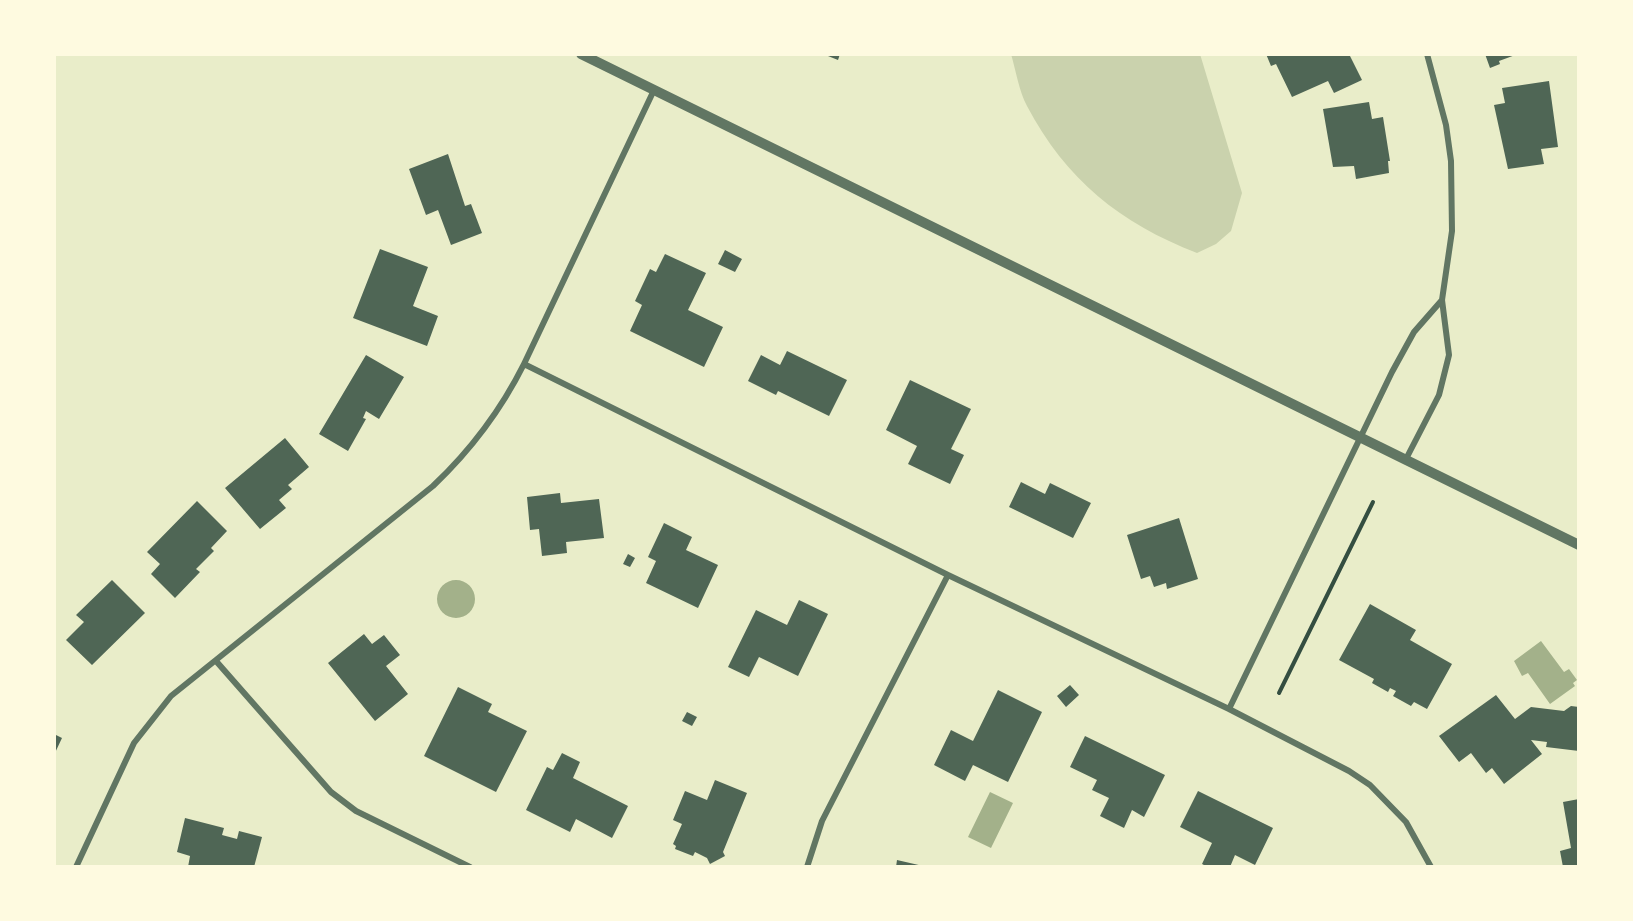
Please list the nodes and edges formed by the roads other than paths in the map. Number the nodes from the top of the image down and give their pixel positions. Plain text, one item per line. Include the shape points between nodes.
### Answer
1 (580, 54) edge
2 (1427, 54) edge
3 (654, 90) junction
4 (1442, 300) junction
5 (524, 364) junction
6 (1363, 437) junction
7 (1406, 459) junction
8 (1579, 545) edge
9 (948, 575) junction
10 (216, 661) junction
11 (1229, 709) junction
12 (76, 867) edge
13 (470, 867) edge
14 (807, 867) edge
15 (1431, 867) edge

1 - 3 street
2 - 4 street via 1440,98 1451,161 1452,231
3 - 5 street
3 - 6 street
4 - 6 street via 1414,332
4 - 7 street via 1449,340 1446,376
5 - 9 street
5 - 10 street via 497,414 461,459 433,486
6 - 7 street
6 - 11 street
7 - 8 street
9 - 11 street
9 - 14 street via 827,811
10 - 12 street via 171,696 140,735
10 - 13 street via 331,792 357,811
11 - 15 street via 1370,785 1406,822

